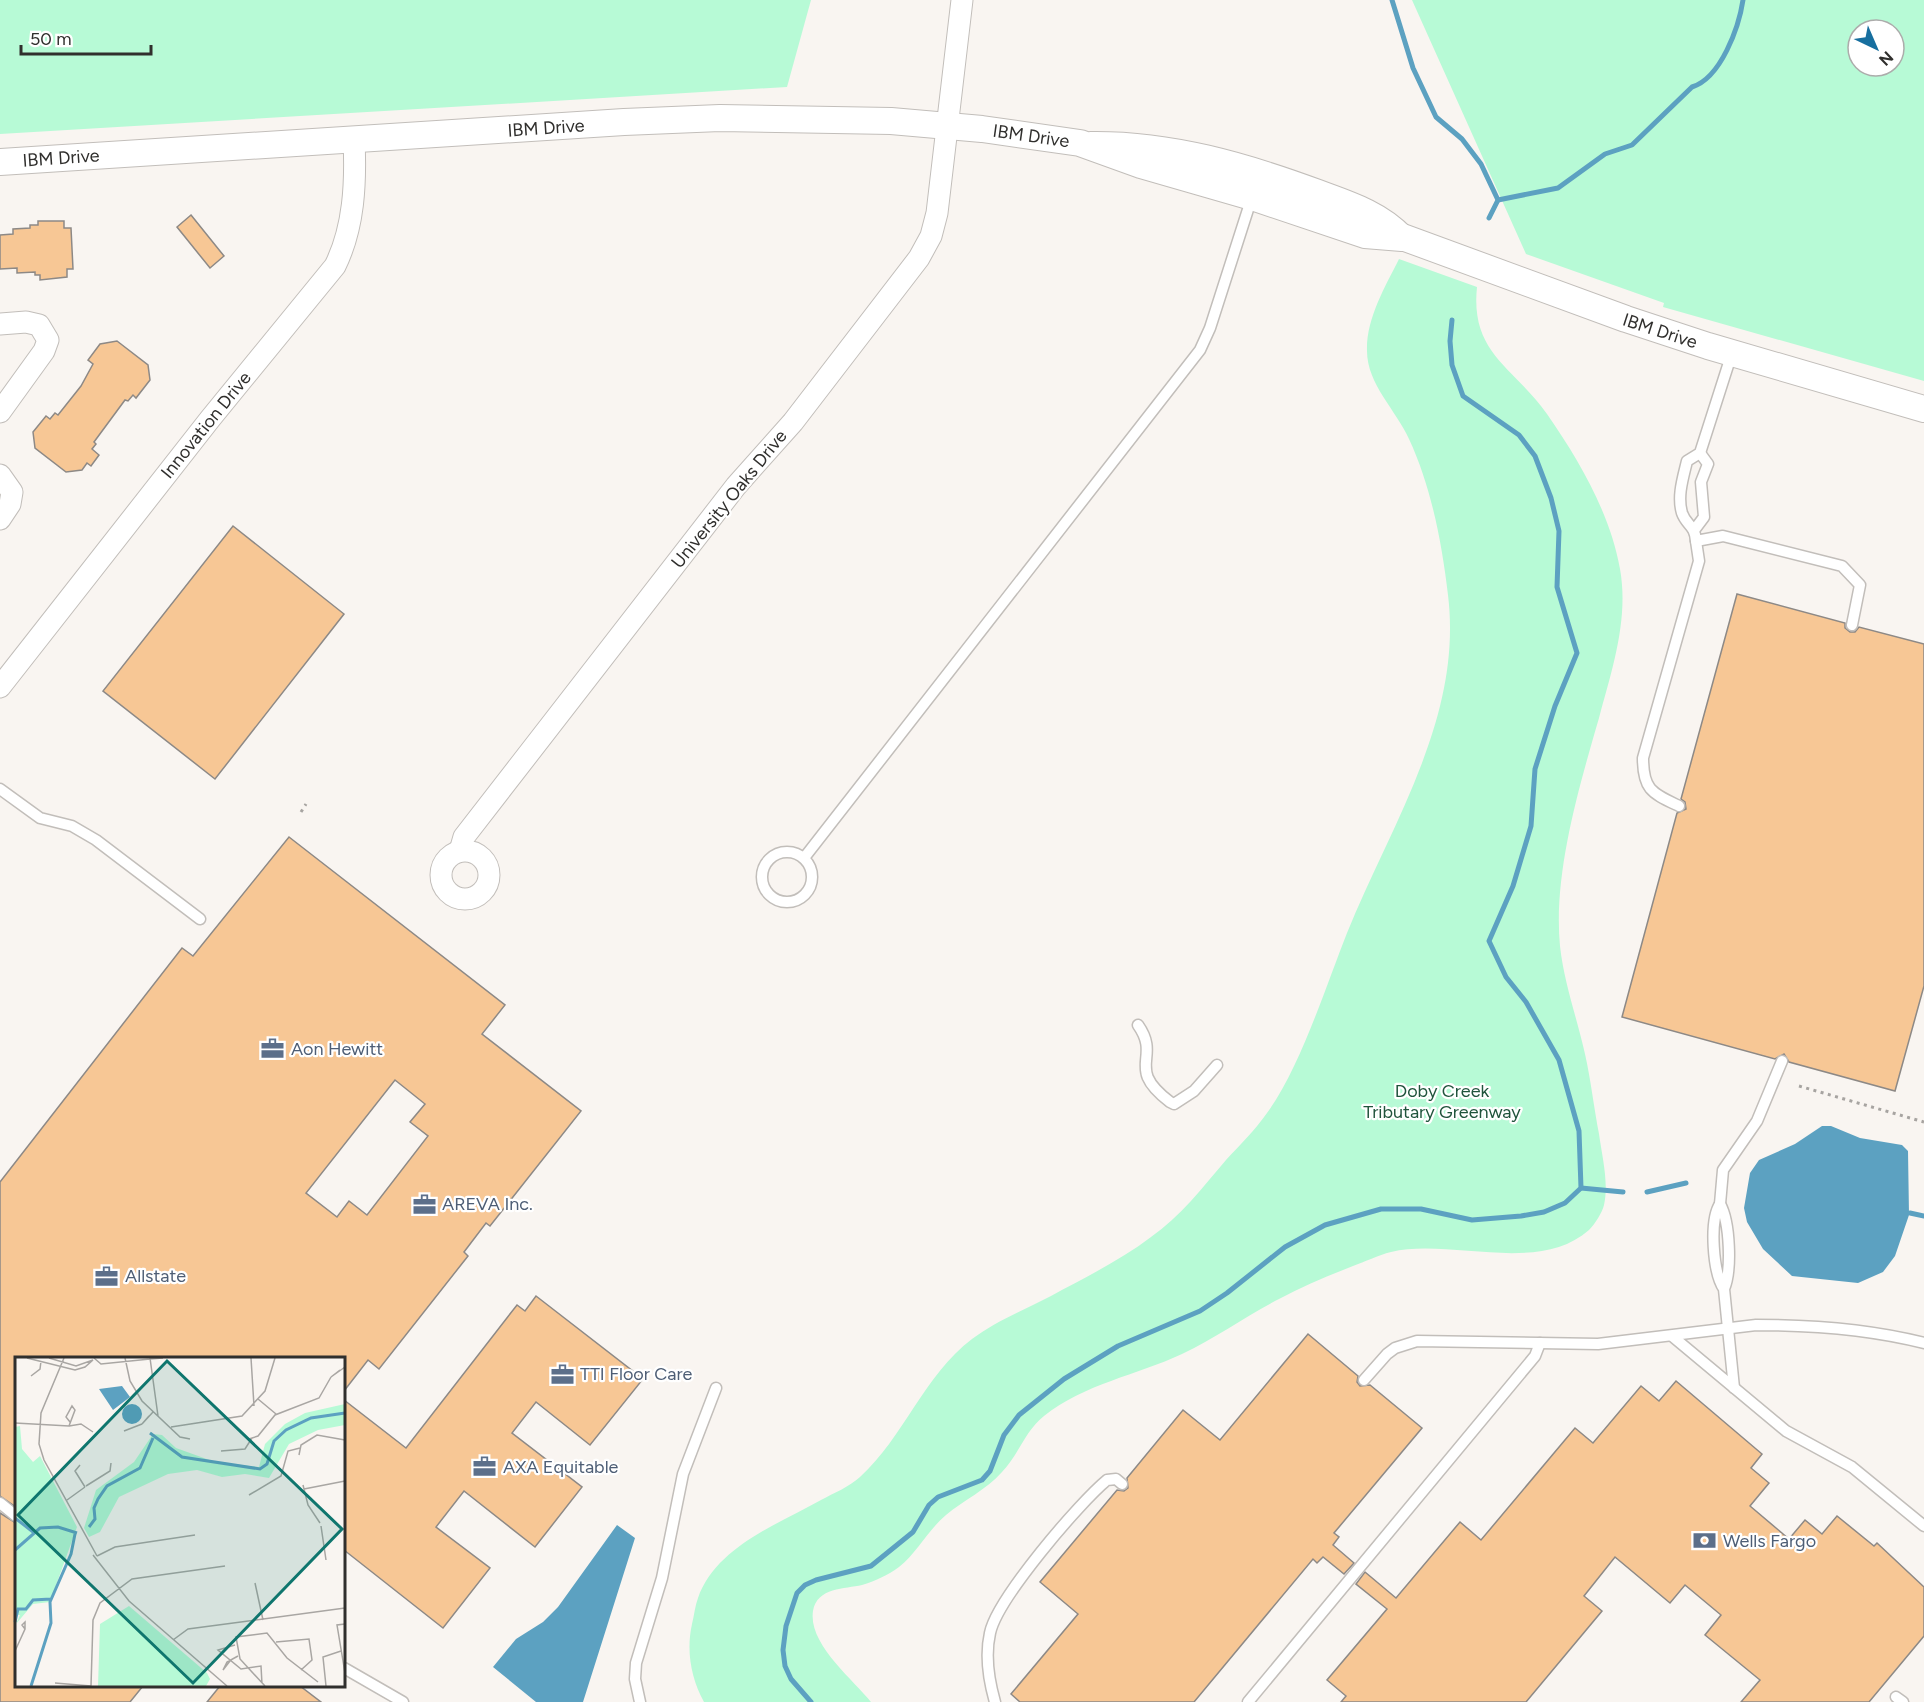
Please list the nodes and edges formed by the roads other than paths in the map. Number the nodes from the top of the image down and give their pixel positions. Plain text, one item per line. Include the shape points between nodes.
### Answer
1 (962, 0) edge
2 (947, 126) junction
3 (354, 140) junction
4 (1091, 145) junction
5 (0, 162) edge
6 (1252, 197) junction
7 (1402, 237) junction
8 (0, 324) edge
9 (1732, 353) junction
10 (1924, 409) edge
11 (0, 412) edge
12 (1700, 453) junction
13 (0, 475) edge
14 (0, 519) edge
15 (1695, 529) junction
16 (1696, 541) junction
17 (1852, 625) dead end
18 (0, 687) edge
19 (0, 789) edge
20 (1679, 806) dead end
21 (460, 851) dead end
22 (804, 858) junction
23 (200, 919) dead end
24 (1138, 1025) dead end
25 (1782, 1061) dead end
26 (1217, 1065) dead end
27 (1728, 1329) junction
28 (1672, 1336) junction
29 (1540, 1343) junction
30 (1924, 1343) edge
31 (1364, 1380) dead end
32 (716, 1388) dead end
33 (1734, 1388) junction
34 (1122, 1484) dead end
35 (0, 1503) edge
36 (15, 1515) edge
37 (1924, 1526) edge
38 (345, 1669) edge
39 (403, 1702) edge
40 (640, 1702) edge
41 (995, 1702) edge
42 (1248, 1702) edge

1 - 2 street, University Oaks Drive
2 - 3 street, IBM Drive via 813,118 720,118
2 - 4 street, IBM Drive
2 - 21 street, University Oaks Drive via 938,213 919,258 590,674 464,837
3 - 5 street, IBM Drive
3 - 18 street, Innovation Drive via 352,206 344,246 330,273 222,403
4 - 6 street, IBM Drive via 1140,165
4 - 7 street, IBM Drive via 1149,147 1214,160 1354,206
6 - 7 street, IBM Drive via 1365,235
6 - 22 lane via 1200,350
7 - 9 street, IBM Drive via 1550,293
8 - 11 street via 39,324 48,340
9 - 10 street, IBM Drive
9 - 12 lane
12 - 15 lane via 1708,464 1701,482 1704,517
12 - 15 lane via 1687,462 1680,488 1682,514
13 - 14 street via 12,492 10,504
15 - 16 lane
16 - 17 lane via 1723,536 1842,566 1860,585
16 - 20 lane via 1699,561 1644,758 1643,778 1653,794
19 - 23 lane via 40,818 72,826 96,840
22 - 22 lane via 790,852 768,861 762,877 767,893 782,902 805,895 812,872
24 - 26 lane via 1148,1044 1147,1080 1170,1102 1185,1098
25 - 27 lane via 1757,1121 1723,1170 1720,1204 1725,1217 1729,1274 1724,1289
27 - 28 lane
27 - 30 lane via 1756,1325 1828,1327
27 - 33 lane
28 - 29 lane via 1598,1344
28 - 33 lane
29 - 31 lane via 1417,1341 1395,1348
29 - 42 lane via 1535,1356
32 - 40 lane via 683,1474 662,1578 638,1655 635,1679
33 - 37 lane via 1794,1437 1858,1471
34 - 41 lane via 1116,1479 1107,1480 1077,1509 995,1619 988,1647
35 - 36 lane
38 - 39 lane

